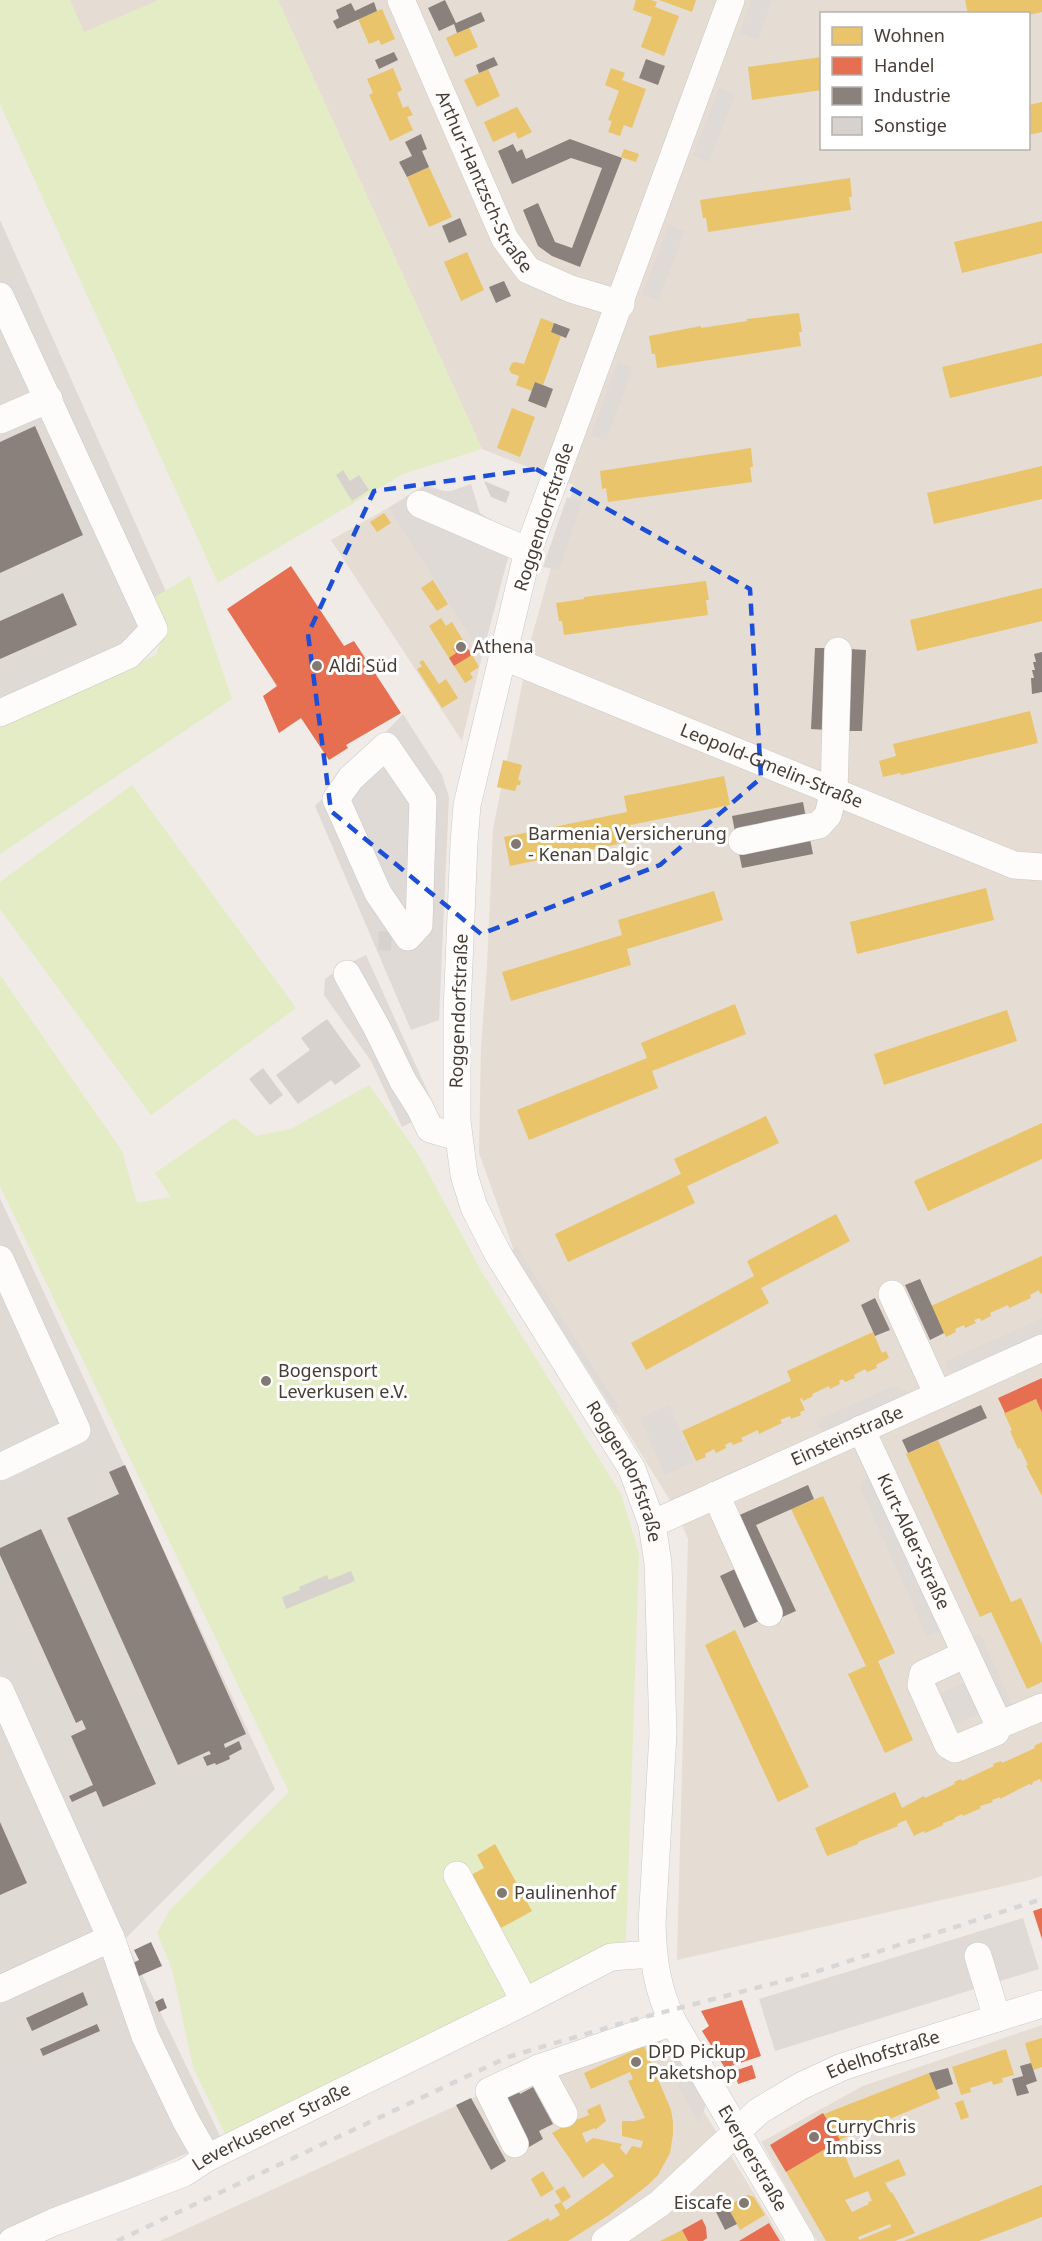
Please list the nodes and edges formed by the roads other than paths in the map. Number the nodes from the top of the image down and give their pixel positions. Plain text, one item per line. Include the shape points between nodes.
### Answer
1 (401, 0) edge
2 (731, 0) edge
3 (0, 296) edge
4 (621, 304) junction
5 (49, 399) junction
6 (0, 420) edge
7 (420, 504) dead end
8 (528, 551) junction
9 (838, 651) dead end
10 (502, 656) junction
11 (0, 712) edge
12 (834, 791) junction
13 (742, 841) dead end
14 (1042, 867) edge
15 (408, 937) joint
16 (347, 974) dead end
17 (458, 1137) junction
18 (0, 1259) edge
19 (892, 1294) dead end
20 (1042, 1348) edge
21 (938, 1395) junction
22 (861, 1429) junction
23 (0, 1467) edge
24 (716, 1495) junction
25 (652, 1524) junction
26 (769, 1613) dead end
27 (966, 1654) junction
28 (0, 1690) edge
29 (1042, 1707) edge
30 (999, 1725) junction
31 (457, 1875) dead end
32 (111, 1938) junction
33 (652, 1954) junction
34 (978, 1956) dead end
35 (0, 1989) edge
36 (524, 2002) junction
37 (1042, 2004) edge
38 (670, 2017) junction
39 (998, 2018) junction
40 (539, 2068) junction
41 (564, 2114) dead end
42 (737, 2133) junction
43 (515, 2144) dead end
44 (207, 2158) junction
45 (12, 2241) edge
46 (605, 2241) edge
47 (801, 2241) edge

1 - 4 street, Arthur-Hantzsch-Straße via 505,239 528,270 571,289
2 - 4 street, Roggendorfstraße
3 - 5 street
4 - 8 street, Roggendorfstraße
5 - 6 street
5 - 11 street via 154,629 129,655
7 - 8 street
8 - 10 street, Roggendorfstraße
9 - 12 street
10 - 12 street, Leopold-Gmelin-Straße
10 - 17 street, Roggendorfstraße via 467,805 457,1011
12 - 13 street via 828,814 819,825
12 - 14 street, Leopold-Gmelin-Straße via 1014,865
15 - 15 street via 378,892 336,799 351,778 386,746 423,800 419,925
16 - 17 street via 430,1129
17 - 25 street, Roggendorfstraße via 474,1207 498,1254 632,1469
18 - 23 street via 77,1430
19 - 21 street
20 - 21 street, Einsteinstraße
21 - 22 street, Einsteinstraße
22 - 24 street, Einsteinstraße
22 - 27 street, Kurt-Alder-Straße
24 - 25 street, Einsteinstraße
24 - 26 street
25 - 33 street, Roggendorfstraße via 658,1563 663,1734
27 - 30 street, Kurt-Alder-Straße
27 - 30 street via 922,1674 921,1685 948,1745 955,1749 996,1732
28 - 32 street
29 - 30 street
31 - 36 street
32 - 35 street
32 - 44 street via 145,2036
33 - 36 street, Leverkusener Straße via 611,1957
33 - 38 street, Roggendorfstraße
34 - 39 street
36 - 44 street, Leverkusener Straße
37 - 39 street, Edelhofstraße
38 - 40 street
38 - 42 street, Evergerstraße
39 - 42 street, Edelhofstraße via 842,2067 767,2106
40 - 41 street
40 - 43 street via 489,2091
42 - 46 street, Edelhofstraße via 659,2204
42 - 47 street, Evergerstraße
44 - 45 street, Leverkusener Straße via 184,2173

